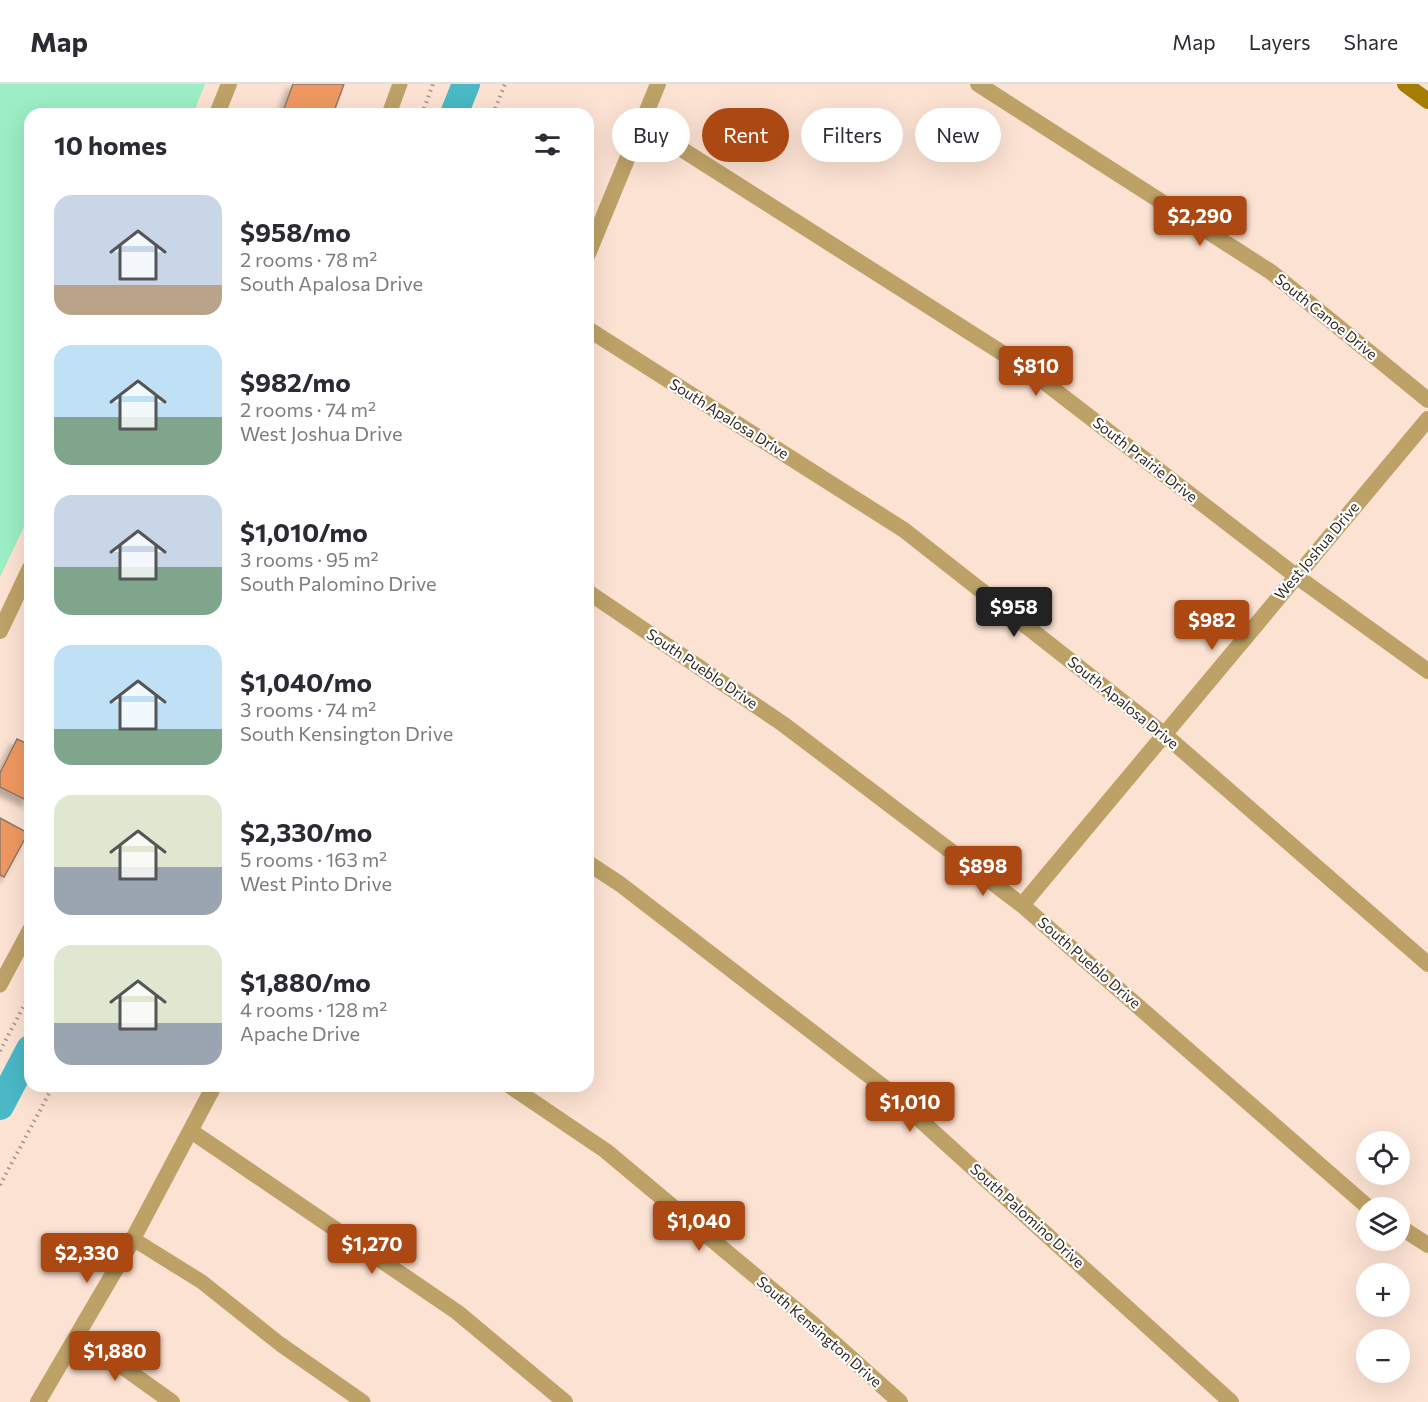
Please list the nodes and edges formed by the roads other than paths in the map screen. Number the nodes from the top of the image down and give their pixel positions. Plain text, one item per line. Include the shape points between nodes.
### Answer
1 (229, 84) edge
2 (400, 84) edge
3 (658, 84) edge
4 (978, 84) edge
5 (1405, 84) edge
6 (1428, 101) edge
7 (220, 108) edge
8 (391, 108) edge
9 (648, 108) edge
10 (690, 154) edge
11 (626, 162) edge
12 (594, 240) edge
13 (594, 333) edge
14 (1428, 400) edge
15 (1428, 419) edge
16 (1296, 576) junction
17 (24, 581) edge
18 (594, 596) edge
19 (0, 631) edge
20 (1428, 671) edge
21 (1165, 735) junction
22 (594, 867) edge
23 (1022, 905) junction
24 (24, 940) edge
25 (1428, 964) edge
26 (0, 986) edge
27 (211, 1092) edge
28 (519, 1092) edge
29 (191, 1131) junction
30 (1356, 1197) edge
31 (1410, 1233) edge
32 (133, 1239) junction
33 (1428, 1245) edge
34 (78, 1335) junction
35 (38, 1402) edge
36 (172, 1402) edge
37 (363, 1402) edge
38 (565, 1402) edge
39 (900, 1402) edge
40 (1231, 1402) edge

1 - 7 street
2 - 8 lane
3 - 9 street
4 - 14 street, South Canoe Drive via 1271,272
5 - 6 main road
10 - 16 street, South Prairie Drive via 1026,368
11 - 12 street
13 - 21 street, South Apalosa Drive via 904,530
15 - 16 street, West Joshua Drive
16 - 20 street, South Prairie Drive
16 - 21 street, West Joshua Drive
17 - 19 street
18 - 23 street, South Pueblo Drive via 783,724
21 - 23 street, West Joshua Drive
21 - 25 street, South Apalosa Drive
22 - 40 street, South Palomino Drive via 885,1088
23 - 30 street, South Pueblo Drive
24 - 26 lane
27 - 29 street
28 - 39 street, South Kensington Drive via 606,1151
29 - 32 street
29 - 38 street via 457,1312
31 - 33 street
32 - 34 street
32 - 37 lane via 202,1282 280,1344
34 - 35 street
34 - 36 street

